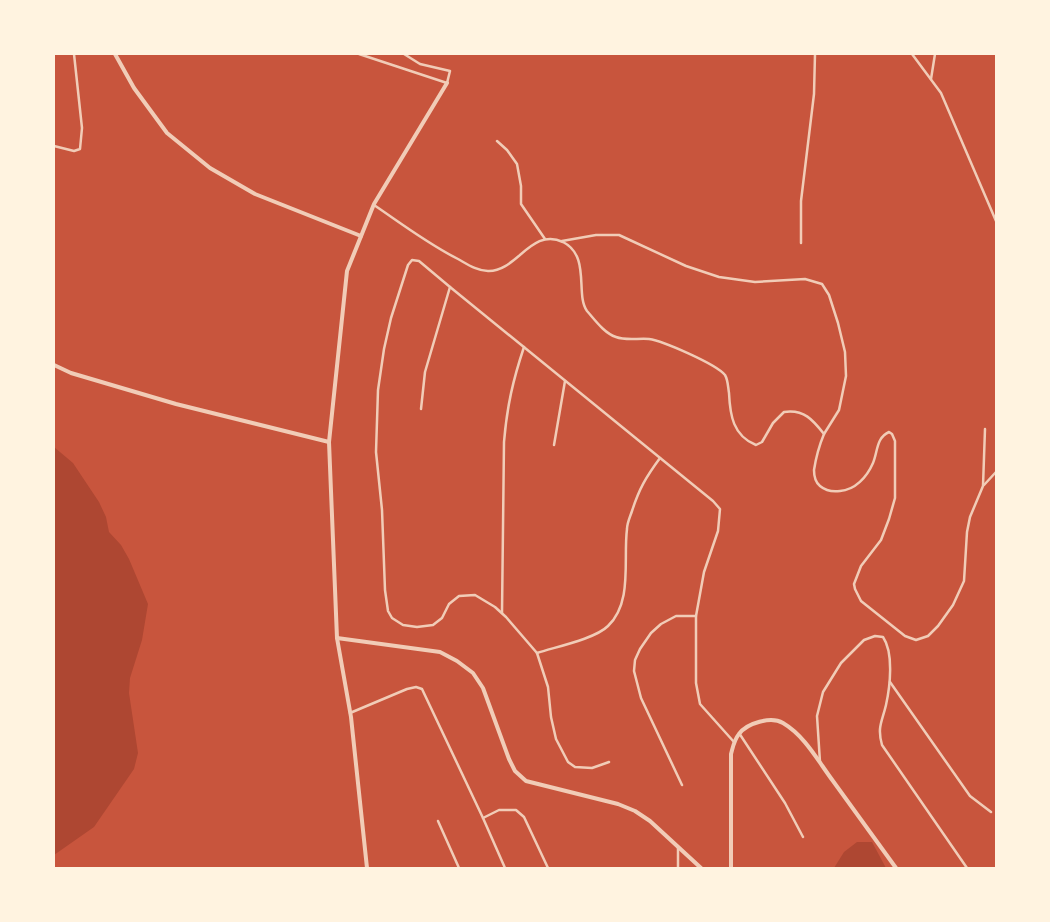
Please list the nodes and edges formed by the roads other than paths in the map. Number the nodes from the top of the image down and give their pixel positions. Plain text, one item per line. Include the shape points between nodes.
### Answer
1 (74, 54) edge
2 (115, 54) edge
3 (359, 54) edge
4 (404, 54) edge
5 (815, 54) edge
6 (912, 54) edge
7 (934, 54) edge
8 (931, 80) junction
9 (447, 83) junction
10 (497, 141) dead end
11 (54, 146) edge
12 (374, 205) junction
13 (996, 221) edge
14 (361, 236) junction
15 (545, 239) junction
16 (559, 241) junction
17 (801, 243) dead end
18 (450, 287) junction
19 (524, 347) junction
20 (54, 365) edge
21 (565, 380) junction
22 (422, 409) dead end
23 (985, 429) dead end
24 (824, 434) junction
25 (329, 442) junction
26 (554, 445) dead end
27 (660, 458) junction
28 (996, 472) edge
29 (983, 486) junction
30 (502, 613) junction
31 (696, 616) junction
32 (337, 638) junction
33 (537, 653) junction
34 (890, 682) junction
35 (350, 713) junction
36 (739, 733) junction
37 (734, 742) junction
38 (609, 762) dead end
39 (821, 764) junction
40 (682, 785) dead end
41 (991, 812) dead end
42 (483, 818) junction
43 (438, 821) dead end
44 (803, 837) dead end
45 (678, 847) junction
46 (367, 868) edge
47 (459, 868) edge
48 (504, 868) edge
49 (548, 868) edge
50 (678, 868) edge
51 (701, 868) edge
52 (731, 868) edge
53 (896, 868) edge
54 (967, 868) edge

1 - 11 lane via 82,128 80,149 74,151
2 - 14 street via 134,88 167,133 210,168 255,194
3 - 9 lane
4 - 9 lane via 420,64 450,71
5 - 17 lane via 814,94 802,201
6 - 8 lane
7 - 8 lane
8 - 13 lane via 941,92
9 - 12 street
10 - 15 lane via 517,164 521,204
12 - 14 street
12 - 15 lane via 432,246 473,268 489,271 505,267 535,243
14 - 25 street via 347,271
15 - 16 lane
16 - 24 lane via 571,248 577,258 581,268 586,308 606,332 616,338 650,339 662,343 685,352 724,374 727,380 730,411 737,429 746,441 756,445 762,442 773,423 784,412 793,410 814,422
16 - 24 lane via 596,235 620,235 686,266 719,277 755,282 805,279 822,284 829,295 838,323 845,352 846,376 839,410
18 - 19 lane
18 - 22 lane via 425,372
18 - 30 lane via 419,262 412,260 408,265 391,318 384,350 378,390 376,452 388,611 392,618 403,626 433,625 442,618 450,604 459,596 475,595
19 - 21 lane
19 - 30 lane via 506,415
20 - 25 street via 70,373 176,404
21 - 26 lane
21 - 27 lane
23 - 29 lane
24 - 29 lane via 817,453 814,477 820,486 831,492 848,490 861,482 873,464 882,435 889,432 892,434 895,441 895,498 881,540 861,566 854,584 861,601 905,636 916,640 928,636 938,626 953,605 964,581 967,532 970,517
25 - 32 street
27 - 31 lane via 720,509 718,531 704,572
27 - 33 lane via 639,491 627,528 622,599 616,617 607,627 585,639
28 - 29 lane
30 - 33 lane
31 - 37 lane via 696,683 700,704
31 - 40 lane via 676,616 661,624 640,649 634,671 641,698
32 - 35 street
32 - 45 street via 440,652 457,660 473,673 483,688 515,771 526,781 618,804 635,811
33 - 38 lane via 548,687 556,739 568,762 575,767 592,768
34 - 39 lane via 889,652 883,637 875,636 864,640 841,663 823,692 817,716
34 - 41 lane via 970,796
34 - 54 lane via 880,722 879,736 882,745
35 - 42 lane via 407,689 422,689
35 - 46 street
36 - 37 street
36 - 39 street via 749,725 765,721 782,722 803,739
36 - 44 lane via 786,803
37 - 52 street via 731,754
39 - 53 street
42 - 48 lane
42 - 49 lane via 499,810 516,810 524,817
43 - 47 lane
45 - 50 lane
45 - 51 street

